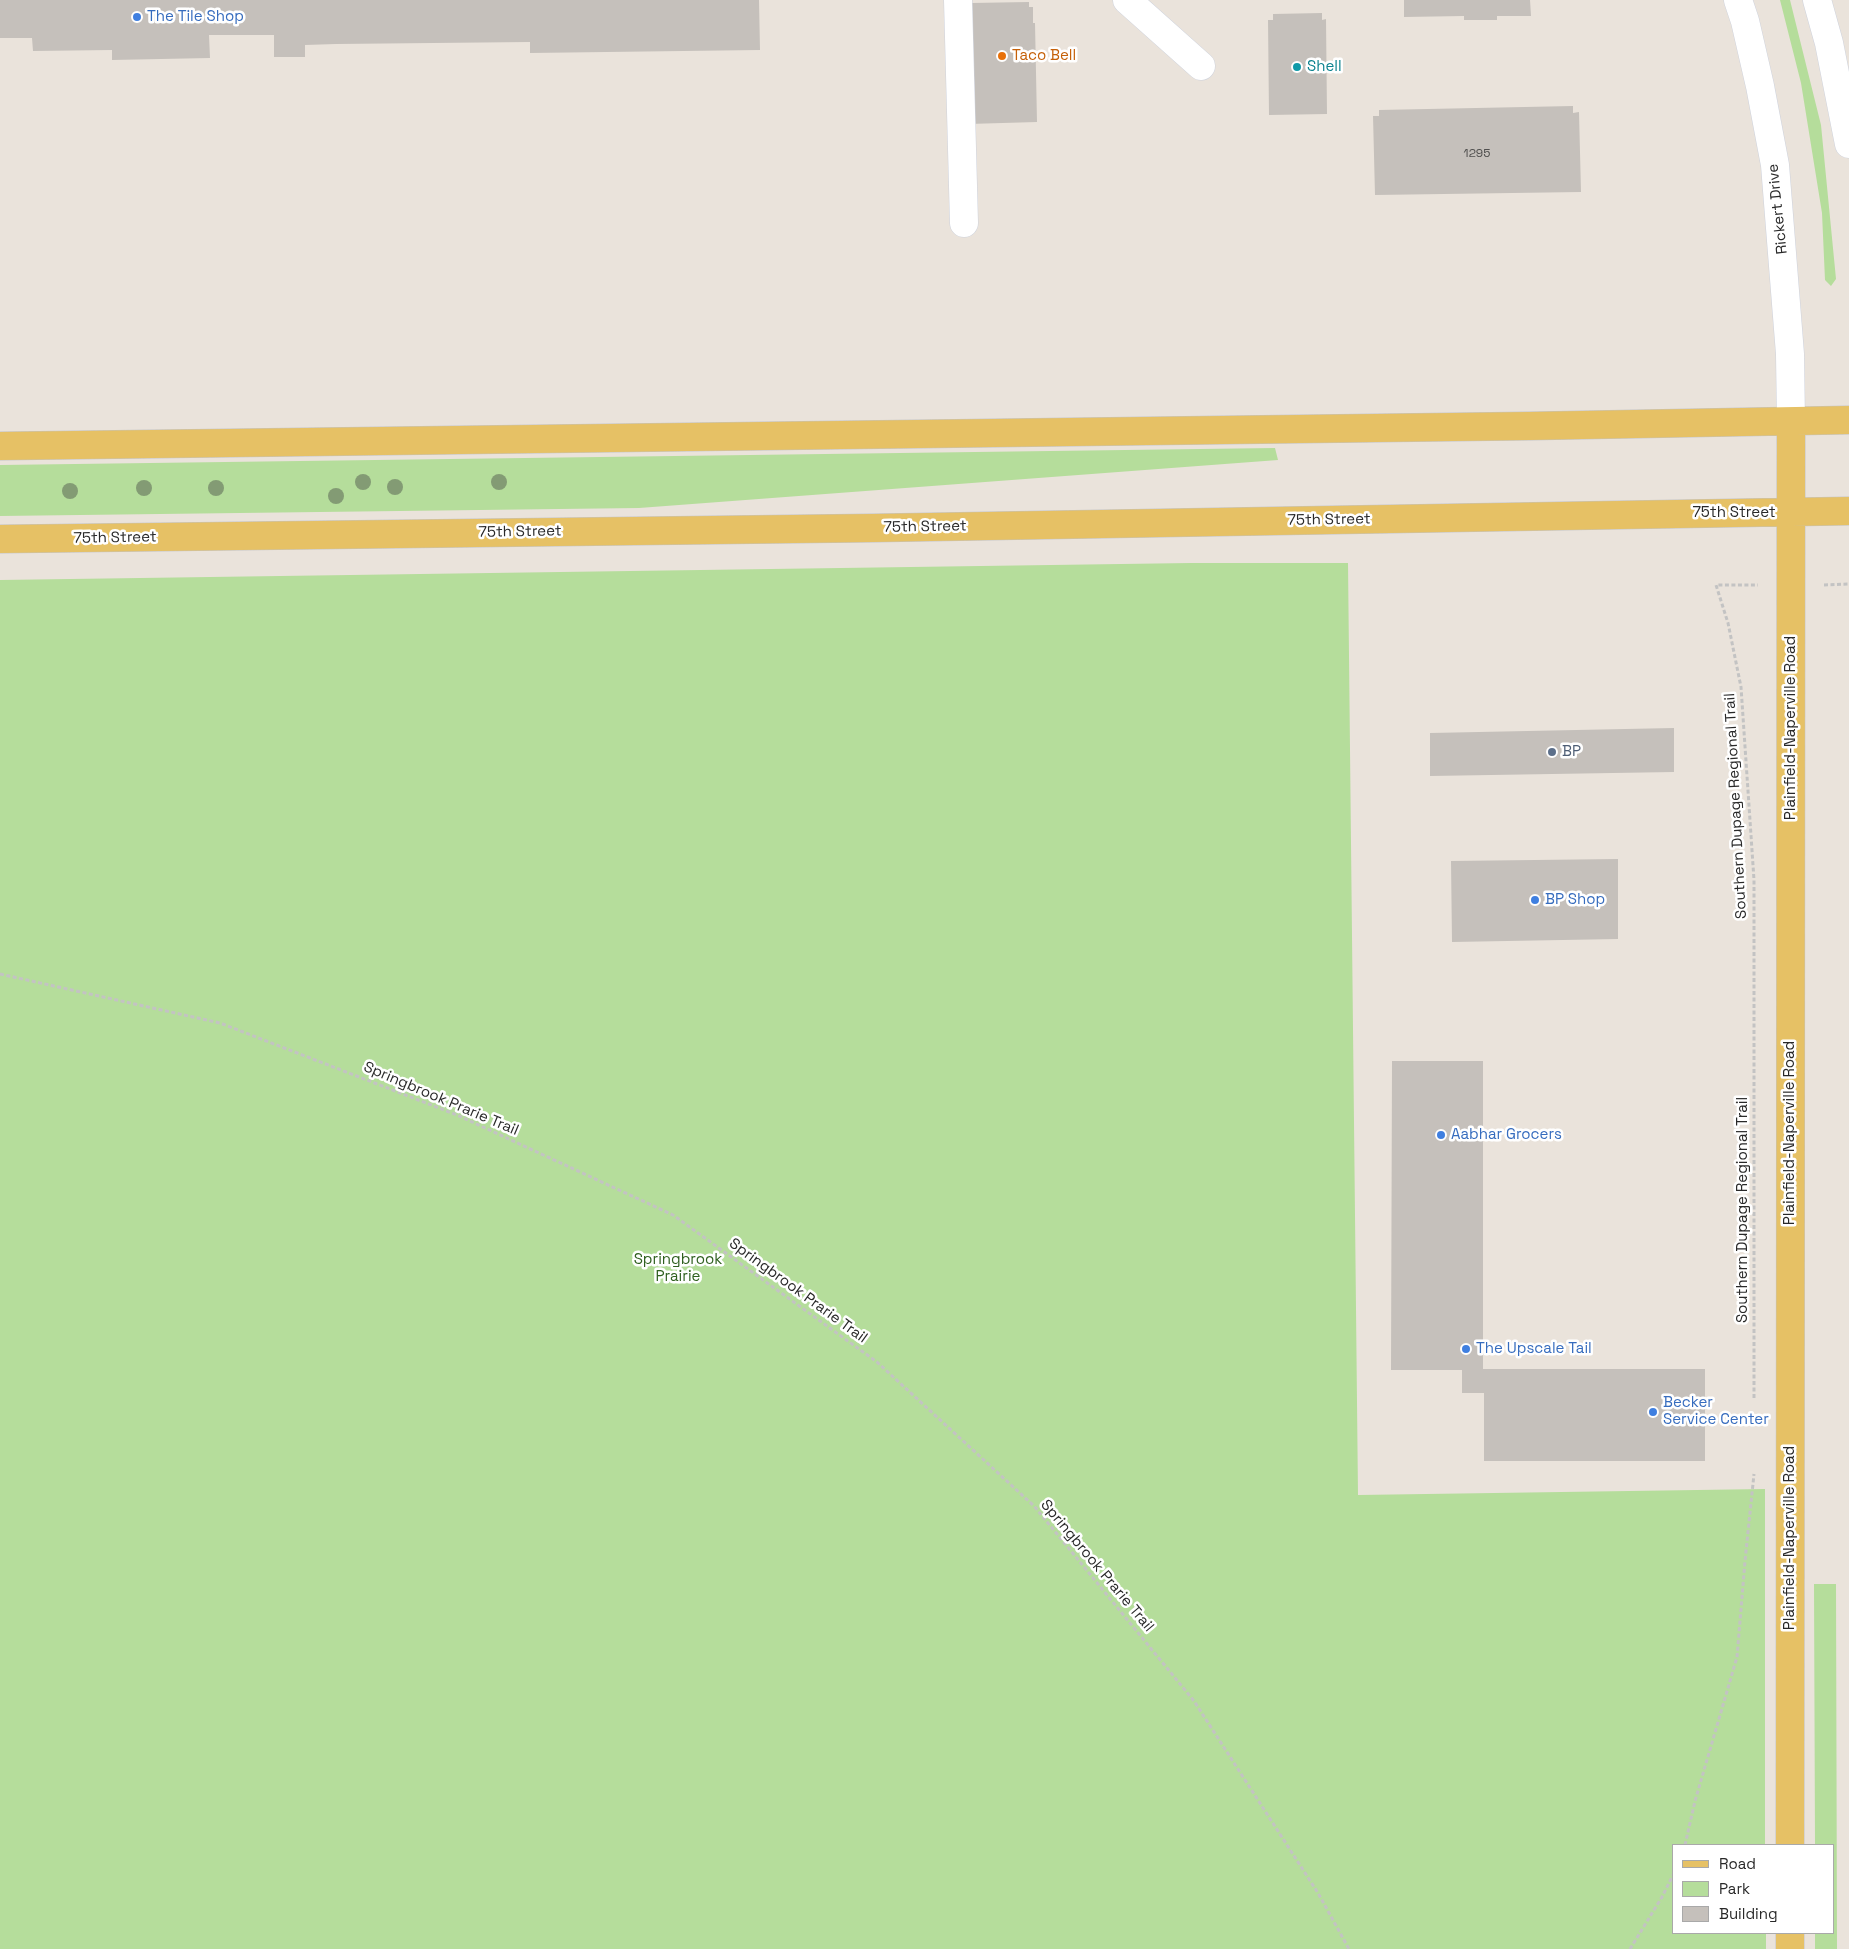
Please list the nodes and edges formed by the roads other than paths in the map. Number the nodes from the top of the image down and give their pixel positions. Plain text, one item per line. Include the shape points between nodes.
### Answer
1 (958, 0) edge
2 (1127, 0) edge
3 (1738, 0) edge
4 (1817, 0) edge
5 (1201, 66) dead end
6 (1849, 144) edge
7 (964, 224) dead end
8 (1849, 420) edge
9 (1791, 422) junction
10 (0, 446) edge
11 (1849, 511) edge
12 (1791, 513) junction
13 (0, 539) edge
14 (1790, 1844) edge
15 (1790, 1934) edge
16 (1790, 1949) edge

1 - 7 street
2 - 5 street
3 - 9 street, Rickert Drive via 1760,86 1775,166 1790,354
4 - 6 street
8 - 9 main road
9 - 10 main road
9 - 12 main road, Plainfield-Naperville Road
11 - 12 main road, 75th Street
12 - 13 main road, 75th Street
12 - 14 main road, Plainfield-Naperville Road
15 - 16 main road

